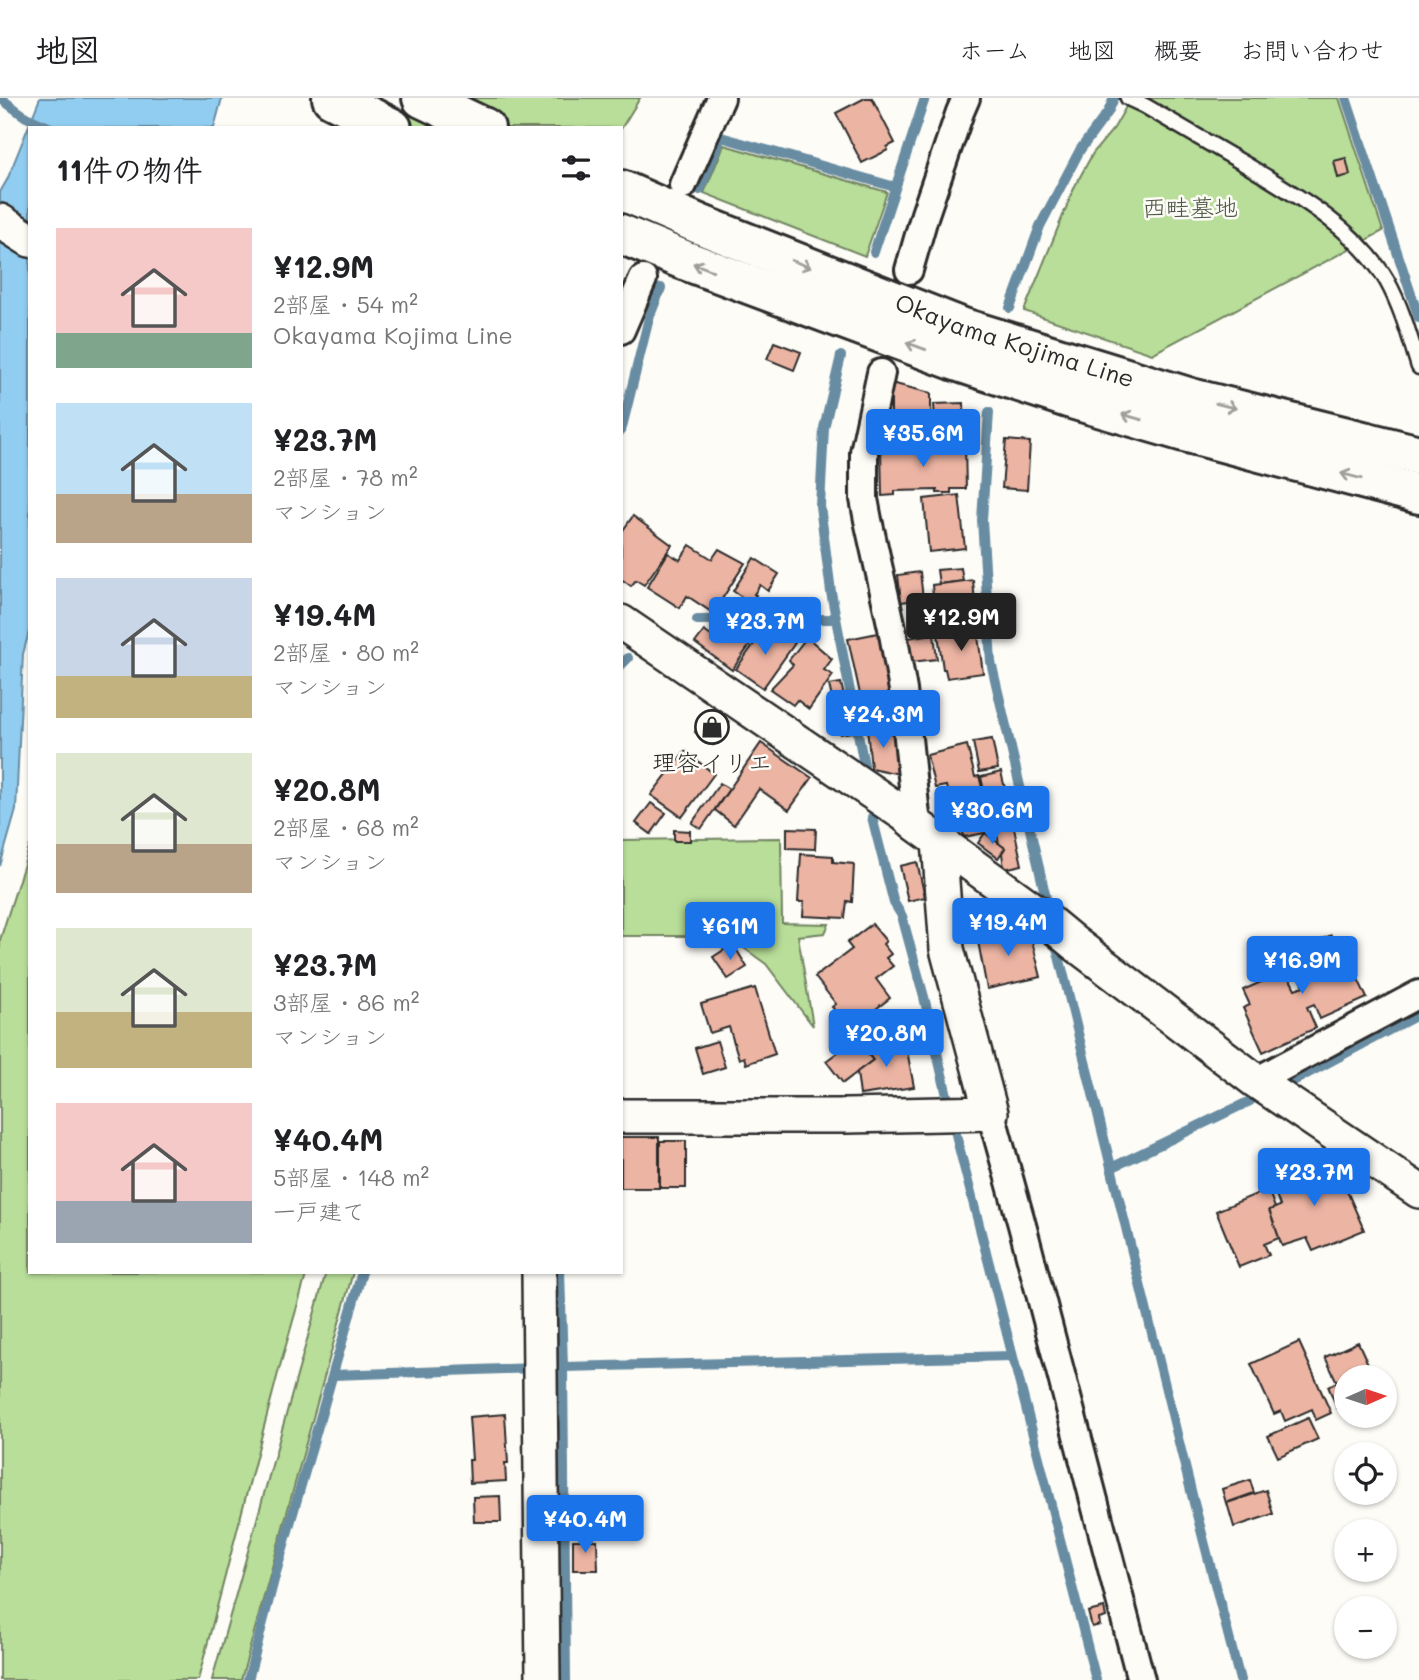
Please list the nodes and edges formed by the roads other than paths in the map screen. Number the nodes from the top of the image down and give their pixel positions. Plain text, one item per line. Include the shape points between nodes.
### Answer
1 (332, 98) edge
2 (422, 98) edge
3 (721, 98) edge
4 (966, 98) edge
5 (1129, 98) edge
6 (388, 126) edge
7 (481, 126) edge
8 (683, 185) dead end
9 (634, 196) edge
10 (0, 221) edge
11 (626, 236) edge
12 (28, 239) edge
13 (909, 270) dead end
14 (643, 279) dead end
15 (623, 330) edge
16 (1419, 367) edge
17 (881, 373) dead end
18 (1419, 455) edge
19 (1419, 494) edge
20 (623, 623) edge
21 (928, 833) junction
22 (1419, 994) edge
23 (1256, 1081) junction
24 (964, 1113) junction
25 (623, 1116) edge
26 (1419, 1191) edge
27 (539, 1274) edge
28 (543, 1680) edge
29 (1141, 1680) edge

1 - 6 main road
2 - 7 main road
3 - 8 street
4 - 13 street
5 - 16 lane via 1288,190 1356,240 1387,281
9 -> 18 main road, Okayama Kojima Line via 963,328 1191,397
10 - 12 street
19 -> 11 main road, Okayama Kojima Line via 1068,398 953,360
14 - 15 street
17 - 21 street via 864,452 864,499
20 - 21 street
21 - 23 street
21 - 24 street via 947,949
22 - 23 street
23 - 26 street
24 - 25 street
24 - 29 street via 1022,1225
27 - 28 street

